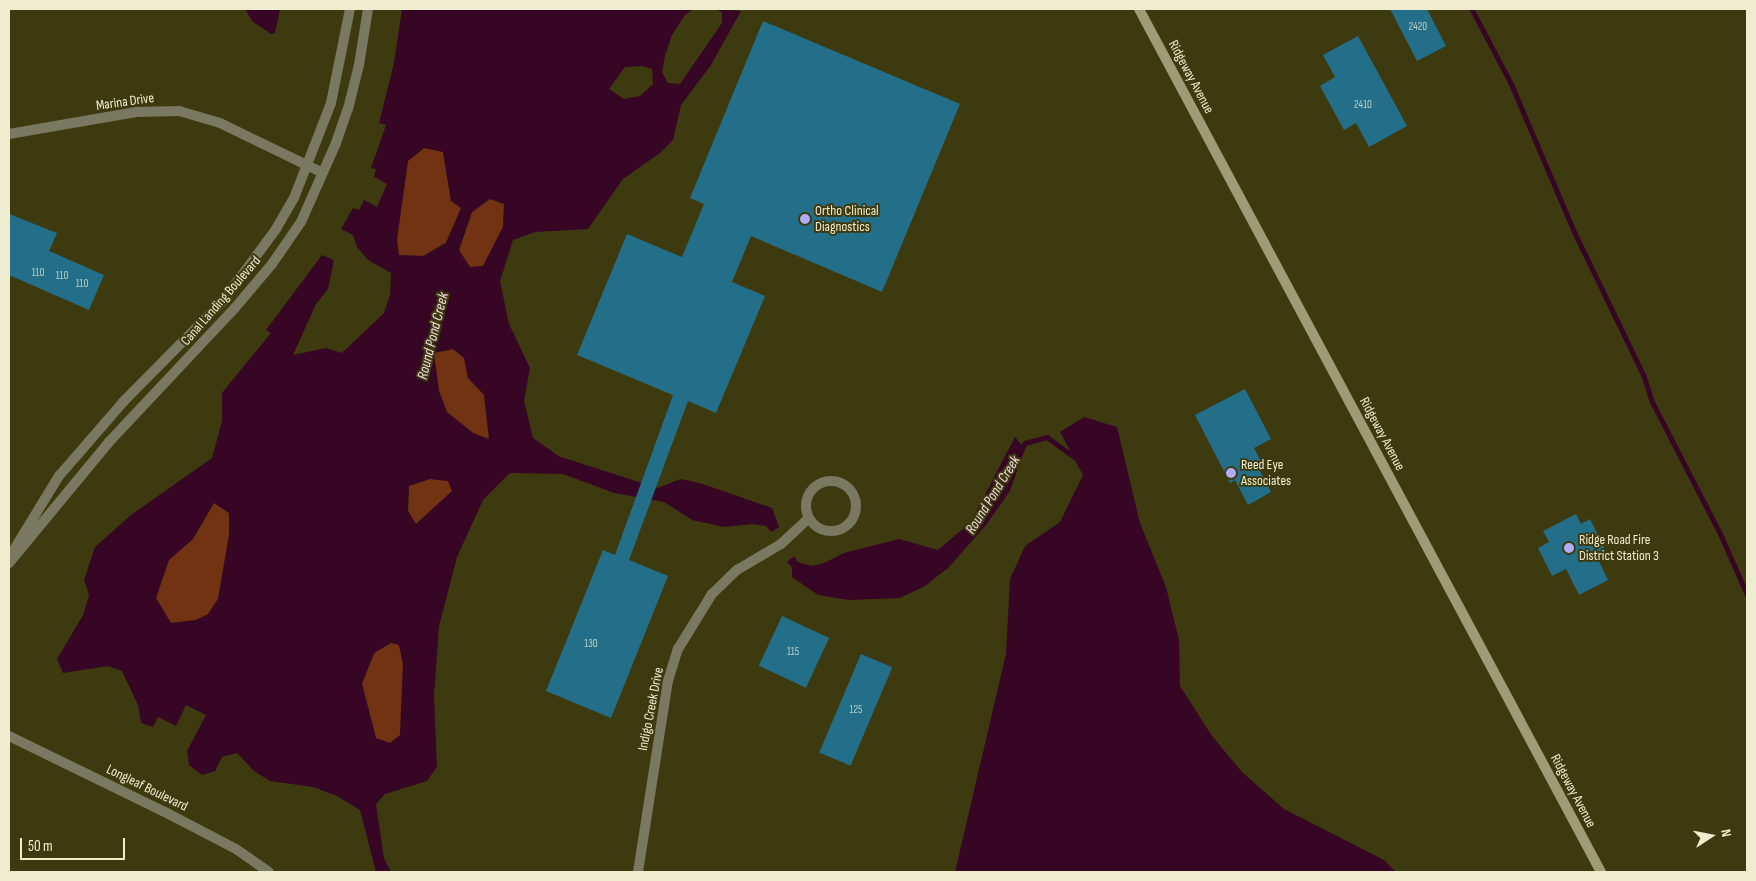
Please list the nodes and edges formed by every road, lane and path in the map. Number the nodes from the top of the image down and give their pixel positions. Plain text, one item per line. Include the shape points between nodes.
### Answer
1 (350, 9) edge
2 (368, 9) edge
3 (1139, 9) edge
4 (9, 134) edge
5 (308, 165) junction
6 (323, 173) junction
7 (808, 518) junction
8 (9, 558) edge
9 (9, 563) edge
10 (9, 736) edge
11 (269, 872) edge
12 (638, 872) edge
13 (1601, 872) edge

1 - 5 street, Canal Landing Boulevard via 331,102
2 - 6 street, Canal Landing Boulevard via 348,109
3 - 13 main road, Ridgeway Avenue
4 - 5 street, Marina Drive via 136,112 179,111 220,123
5 - 6 street, Marina Drive
5 - 8 street, Canal Landing Boulevard via 276,229 228,294 123,402 59,476
6 - 9 street, Canal Landing Boulevard via 301,222 272,264 197,350 109,442
7 - 7 street via 821,530 830,532 844,528 855,514 854,495 834,480 818,484 807,497
7 - 12 street, Indigo Creek Drive via 782,544 737,570 712,594 678,649 667,690
10 - 11 street, Longleaf Boulevard via 172,815 236,849

